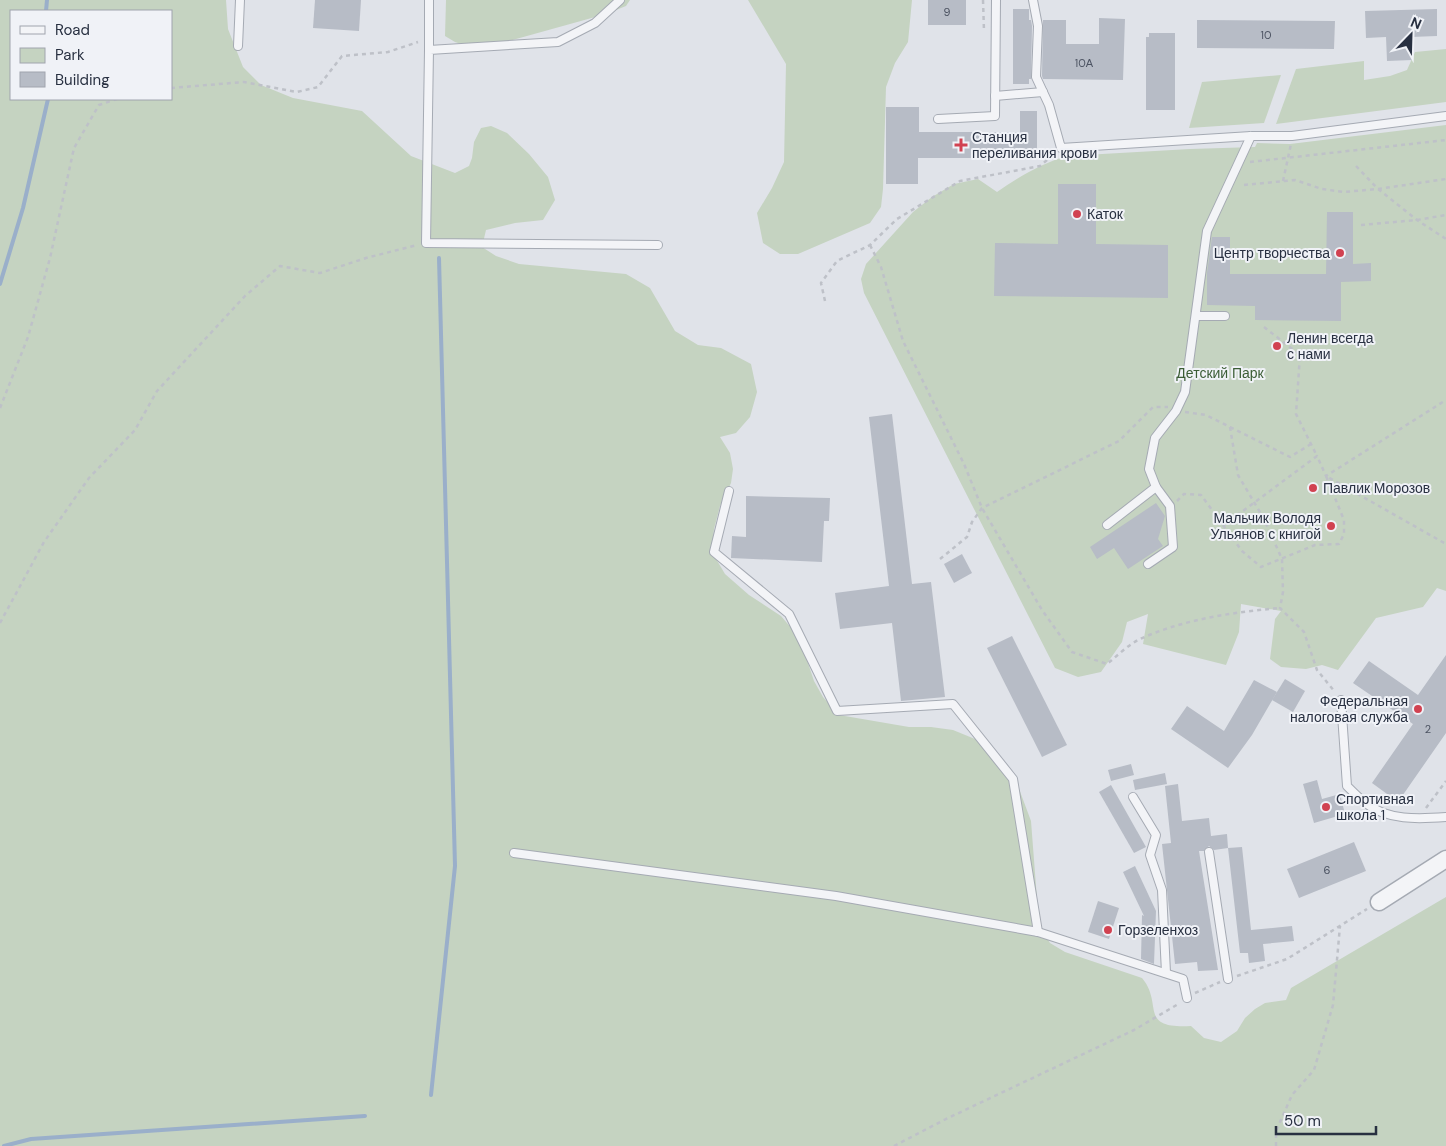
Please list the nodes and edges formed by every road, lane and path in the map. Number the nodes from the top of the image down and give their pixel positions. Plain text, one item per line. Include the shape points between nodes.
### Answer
1 (240, 0) edge
2 (429, 0) edge
3 (620, 0) edge
4 (982, 0) edge
5 (996, 0) edge
6 (1033, 0) edge
7 (984, 32) dead end
8 (429, 38) junction
9 (238, 46) dead end
10 (429, 50) junction
11 (172, 88) edge
12 (1043, 92) junction
13 (995, 96) junction
14 (114, 100) edge
15 (1446, 116) edge
16 (938, 118) dead end
17 (1252, 136) junction
18 (1292, 136) junction
19 (1446, 140) edge
20 (1061, 148) junction
21 (1288, 158) junction
22 (1238, 164) junction
23 (1356, 166) dead end
24 (1446, 179) edge
25 (1283, 181) junction
26 (1244, 185) dead end
27 (1378, 189) junction
28 (1446, 215) edge
29 (1417, 220) junction
30 (1361, 225) dead end
31 (1446, 239) edge
32 (426, 243) junction
33 (658, 245) dead end
34 (870, 245) junction
35 (825, 301) dead end
36 (1196, 316) junction
37 (1225, 316) dead end
38 (1264, 327) dead end
39 (1446, 400) edge
40 (0, 408) edge
41 (1176, 411) junction
42 (1230, 427) junction
43 (1311, 444) junction
44 (1317, 456) junction
45 (1326, 476) junction
46 (1156, 486) junction
47 (729, 491) dead end
48 (1254, 503) junction
49 (1170, 506) junction
50 (982, 508) junction
51 (1106, 525) dead end
52 (1224, 525) junction
53 (1446, 544) edge
54 (1282, 558) junction
55 (940, 559) dead end
56 (1148, 564) dead end
57 (1280, 608) junction
58 (0, 624) edge
59 (1341, 700) joint
60 (1446, 781) edge
61 (1133, 797) dead end
62 (1446, 816) edge
63 (1418, 819) junction
64 (1209, 852) dead end
65 (514, 853) dead end
66 (1446, 859) edge
67 (1379, 902) joint
68 (1340, 926) junction
69 (1038, 932) junction
70 (1166, 973) junction
71 (1228, 979) junction
72 (1187, 998) junction
73 (894, 1146) edge
74 (1276, 1146) edge

1 - 9 lane
2 - 8 lane
3 - 10 lane via 595,23 558,42
4 - 7 path
5 - 13 lane
6 - 12 lane via 1038,26 1036,77
8 - 10 lane
8 - 11 path via 388,52 342,56 318,87 297,92 244,82
10 - 32 lane
12 - 13 lane
12 - 20 lane via 1050,105
13 - 16 lane via 995,116
14 - 40 path via 99,105 74,148 50,258 28,338
15 - 18 lane
17 - 18 lane
17 - 20 lane
17 - 22 lane
18 - 21 path
19 - 21 path
20 - 34 path via 1040,166 960,181 897,219
21 - 22 path
21 - 25 path
22 - 36 lane via 1207,231
23 - 27 path
24 - 27 path
25 - 26 path
25 - 27 path via 1294,180 1344,192
27 - 29 path
28 - 29 path
29 - 30 path
29 - 31 path
32 - 33 lane
32 - 58 path via 320,273 280,266 245,296 157,391 135,430 89,478 44,542
34 - 35 path via 837,260 822,283
34 - 50 path via 882,266 903,342 964,464
36 - 37 lane
36 - 41 lane via 1185,392
38 - 43 path via 1300,355 1296,414
39 - 45 path
41 - 42 path via 1206,415
41 - 46 lane via 1155,438 1149,469
41 - 50 path via 1166,406 1153,408 1119,441
42 - 43 path via 1290,457
42 - 48 path via 1238,475
43 - 44 path
44 - 45 path
44 - 48 path
45 - 53 path
45 - 54 path via 1344,520 1344,534 1339,544 1315,545
46 - 49 lane
46 - 51 lane
47 - 69 lane via 714,552 789,614 837,711 953,704 1013,779
48 - 52 path
48 - 54 path
49 - 52 path via 1184,494 1201,495
49 - 56 lane via 1172,547
50 - 55 path via 972,522 967,538
50 - 57 path via 1042,610 1072,652 1107,664 1136,641 1175,626
52 - 54 path via 1242,551 1261,567
54 - 57 path
57 - 59 path via 1304,632 1317,670
59 - 63 lane via 1347,786 1365,804 1389,815
60 - 63 path
61 - 70 lane via 1156,835 1150,855 1162,890
62 - 63 lane
64 - 71 lane
65 - 69 lane via 836,896
66 - 67 street
67 - 68 path
68 - 71 path via 1287,959
68 - 74 path via 1333,1005 1314,1070 1292,1095 1276,1131
69 - 70 lane
70 - 72 lane via 1183,979
71 - 72 path
72 - 73 path via 1134,1030 946,1118

